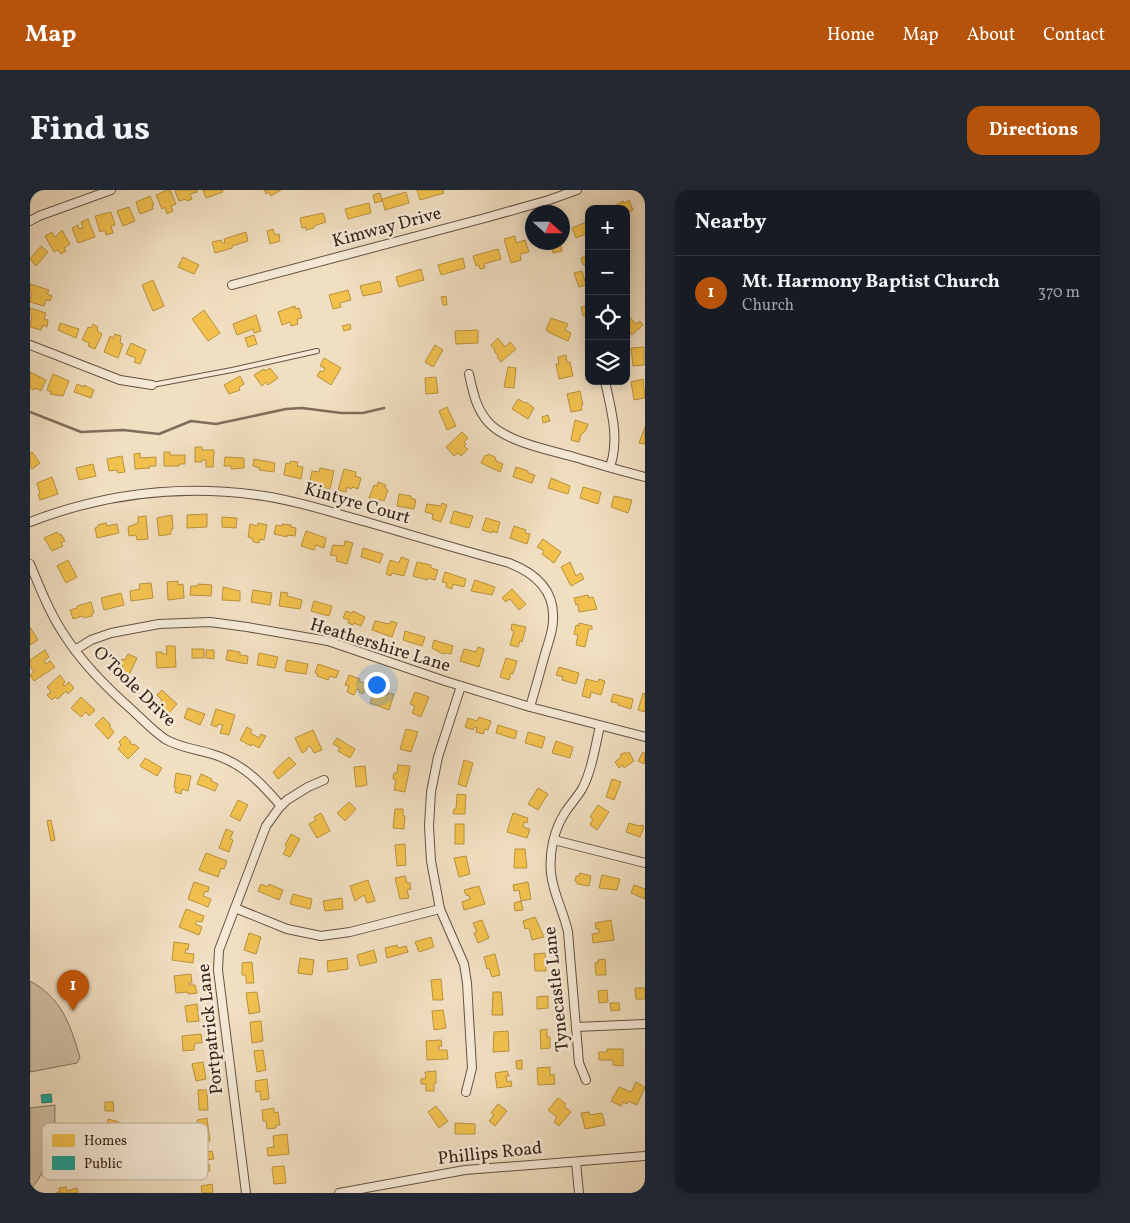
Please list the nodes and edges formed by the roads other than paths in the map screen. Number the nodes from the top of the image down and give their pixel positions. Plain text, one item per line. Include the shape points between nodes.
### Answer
1 (111, 190) edge
2 (577, 190) edge
3 (30, 220) edge
4 (232, 285) dead end
5 (30, 346) edge
6 (317, 351) dead end
7 (469, 374) dead end
8 (152, 385) joint
9 (606, 385) edge
10 (610, 468) junction
11 (645, 477) edge
12 (30, 522) edge
13 (30, 564) edge
14 (74, 650) junction
15 (461, 686) junction
16 (530, 707) junction
17 (600, 726) junction
18 (645, 737) edge
19 (324, 780) dead end
20 (281, 806) junction
21 (554, 840) junction
22 (645, 863) edge
23 (235, 908) junction
24 (440, 908) junction
25 (645, 1024) edge
26 (576, 1027) junction
27 (586, 1080) dead end
28 (466, 1092) dead end
29 (645, 1156) edge
30 (576, 1162) junction
31 (246, 1193) edge
32 (338, 1193) edge
33 (579, 1193) edge

1 - 3 street
2 - 4 street, Kimway Drive via 485,218
5 - 8 street via 120,380
6 - 8 lane
7 - 10 street via 480,413 496,430
9 - 10 street via 616,438
10 - 11 street
12 - 16 street, Kintyre Court via 81,505 136,494 229,492 298,503 509,563 534,576 548,595 553,611 552,627
13 - 14 street, O'Toole Drive via 51,611
14 - 15 street, Heathershire Lane via 91,640 141,626 210,622 328,641
14 - 20 street, O'Toole Drive via 99,679 160,735 175,744 221,757 243,768 258,779
15 - 16 street, Heathershire Lane
15 - 24 street via 438,757 431,792 431,861
16 - 17 street, Heathershire Lane
17 - 18 street, Heathershire Lane
17 - 21 street, Tynecastle Lane via 589,772 557,827
19 - 20 street, Portpatrick Lane
20 - 23 street, Portpatrick Lane via 262,835
21 - 22 street
21 - 26 street, Tynecastle Lane via 551,872 568,932
23 - 24 street via 287,929 321,936 350,932
23 - 31 street, Portpatrick Lane via 219,950 218,970
24 - 28 street via 464,964 467,984 472,1068
25 - 26 street
26 - 27 street, Tynecastle Lane via 579,1063
29 - 30 street, Phillips Road
30 - 32 street, Phillips Road via 465,1170
30 - 33 street

